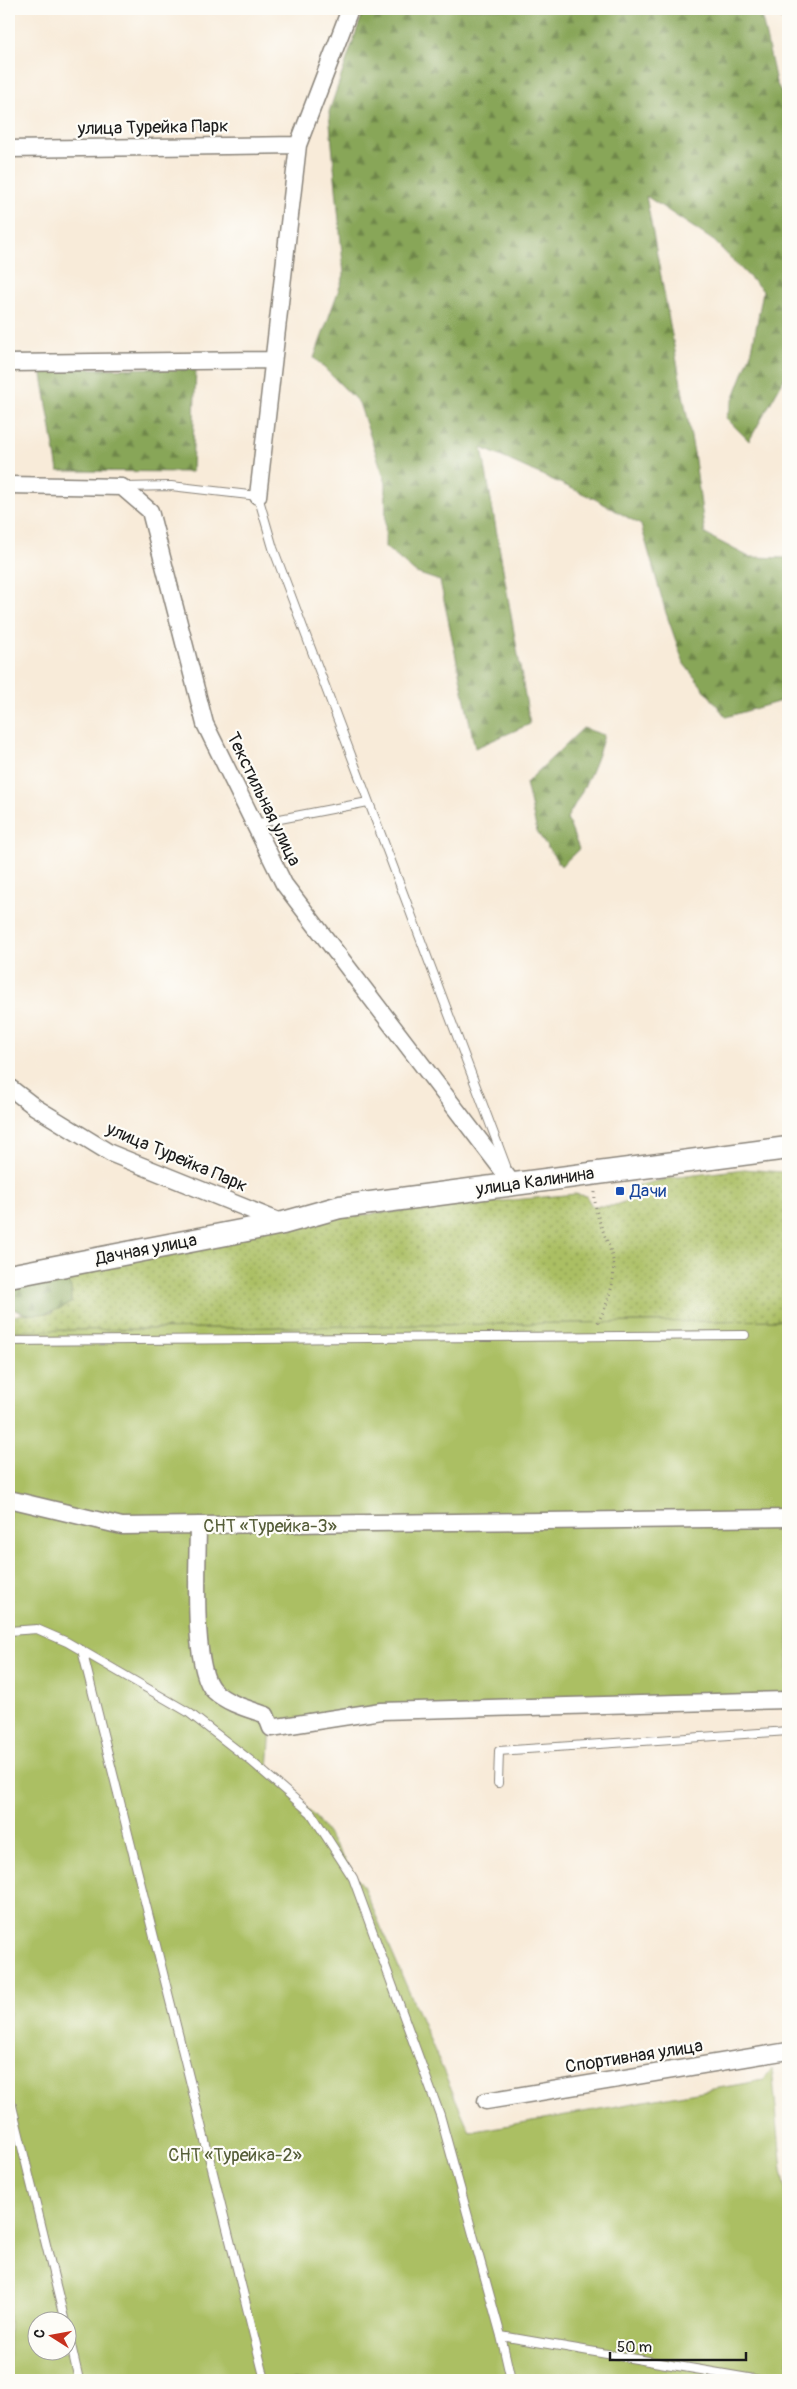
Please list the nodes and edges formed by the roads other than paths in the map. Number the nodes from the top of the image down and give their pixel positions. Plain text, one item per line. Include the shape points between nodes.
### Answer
1 (350, 9) edge
2 (298, 145) junction
3 (9, 149) edge
4 (274, 360) junction
5 (9, 363) edge
6 (9, 485) edge
7 (122, 487) junction
8 (258, 496) junction
9 (368, 802) junction
10 (254, 824) junction
11 (9, 1088) edge
12 (788, 1148) edge
13 (513, 1184) junction
14 (283, 1223) junction
15 (9, 1276) edge
16 (745, 1335) dead end
17 (9, 1341) edge
18 (9, 1499) edge
19 (788, 1518) edge
20 (198, 1526) junction
21 (9, 1631) edge
22 (82, 1650) junction
23 (788, 1700) edge
24 (788, 1731) edge
25 (498, 1783) dead end
26 (788, 2051) edge
27 (9, 2094) edge
28 (486, 2101) dead end
29 (63, 2312) edge
30 (501, 2336) junction
31 (75, 2362) edge
32 (79, 2380) edge
33 (264, 2380) edge
34 (510, 2380) edge
35 (760, 2380) edge

1 - 2 street
2 - 3 street, улица Турейка Парк
2 - 4 street
4 - 5 street
4 - 8 street
6 - 7 street
7 - 8 lane via 171,486
7 - 10 street, Текстильная улица via 150,511 205,724
8 - 9 lane via 274,548
9 - 10 lane
9 - 13 lane
10 - 13 street, Текстильная улица via 284,884
11 - 14 street, улица Турейка Парк via 35,1108 110,1153
12 - 13 street, улица Калинина
13 - 14 street, улица Калинина via 340,1207
14 - 15 street, Дачная улица
16 - 17 lane
18 - 20 street via 122,1526
19 - 20 street
20 - 23 street via 199,1646 205,1676 213,1691 229,1701 266,1714 271,1728 381,1711
21 - 22 lane via 38,1629
22 - 30 lane via 188,1712 251,1761 311,1813 353,1878 440,2115
22 - 33 lane
24 - 25 lane via 499,1751
26 - 28 street, Спортивная улица
27 - 29 lane
30 - 34 lane
30 - 35 lane
31 - 32 lane

